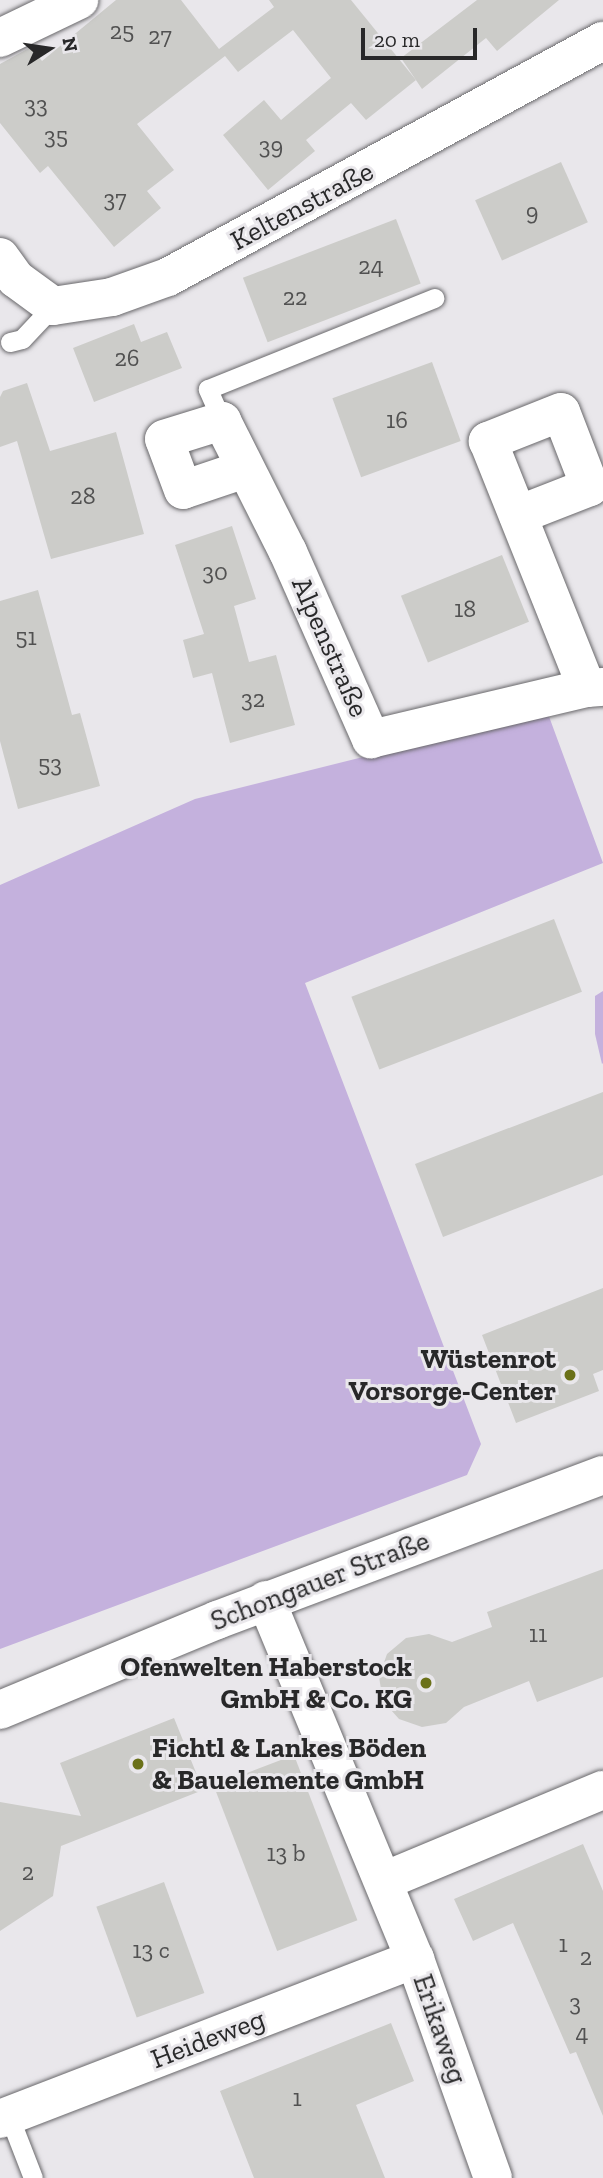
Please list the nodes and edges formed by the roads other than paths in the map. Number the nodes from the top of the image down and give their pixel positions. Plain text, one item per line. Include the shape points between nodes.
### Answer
1 (79, 0) edge
2 (0, 38) edge
3 (603, 41) edge
4 (0, 257) edge
5 (435, 298) dead end
6 (53, 306) junction
7 (10, 342) dead end
8 (222, 421) junction
9 (245, 469) junction
10 (518, 515) dead end
11 (595, 688) edge
12 (603, 1475) edge
13 (266, 1600) junction
14 (0, 1710) edge
15 (603, 1790) edge
16 (384, 1881) junction
17 (415, 1959) junction
18 (4, 2118) edge
19 (33, 2178) edge
20 (493, 2178) edge

1 - 2 street
3 - 6 street, Keltenstraße via 168,277 112,297
4 - 6 street via 16,279
5 - 8 lane via 208,389
6 - 7 lane via 22,339
8 - 9 street, Alpenstraße
8 - 9 street via 164,439 183,490
9 - 11 street, Alpenstraße via 288,552 371,739
10 - 11 street, Alpenstraße
12 - 13 street, Schongauer Straße
13 - 14 street, Schongauer Straße
13 - 16 street, Erikaweg
15 - 16 street
16 - 17 street, Erikaweg
17 - 18 street, Heideweg
17 - 20 street, Erikaweg
18 - 19 lane

